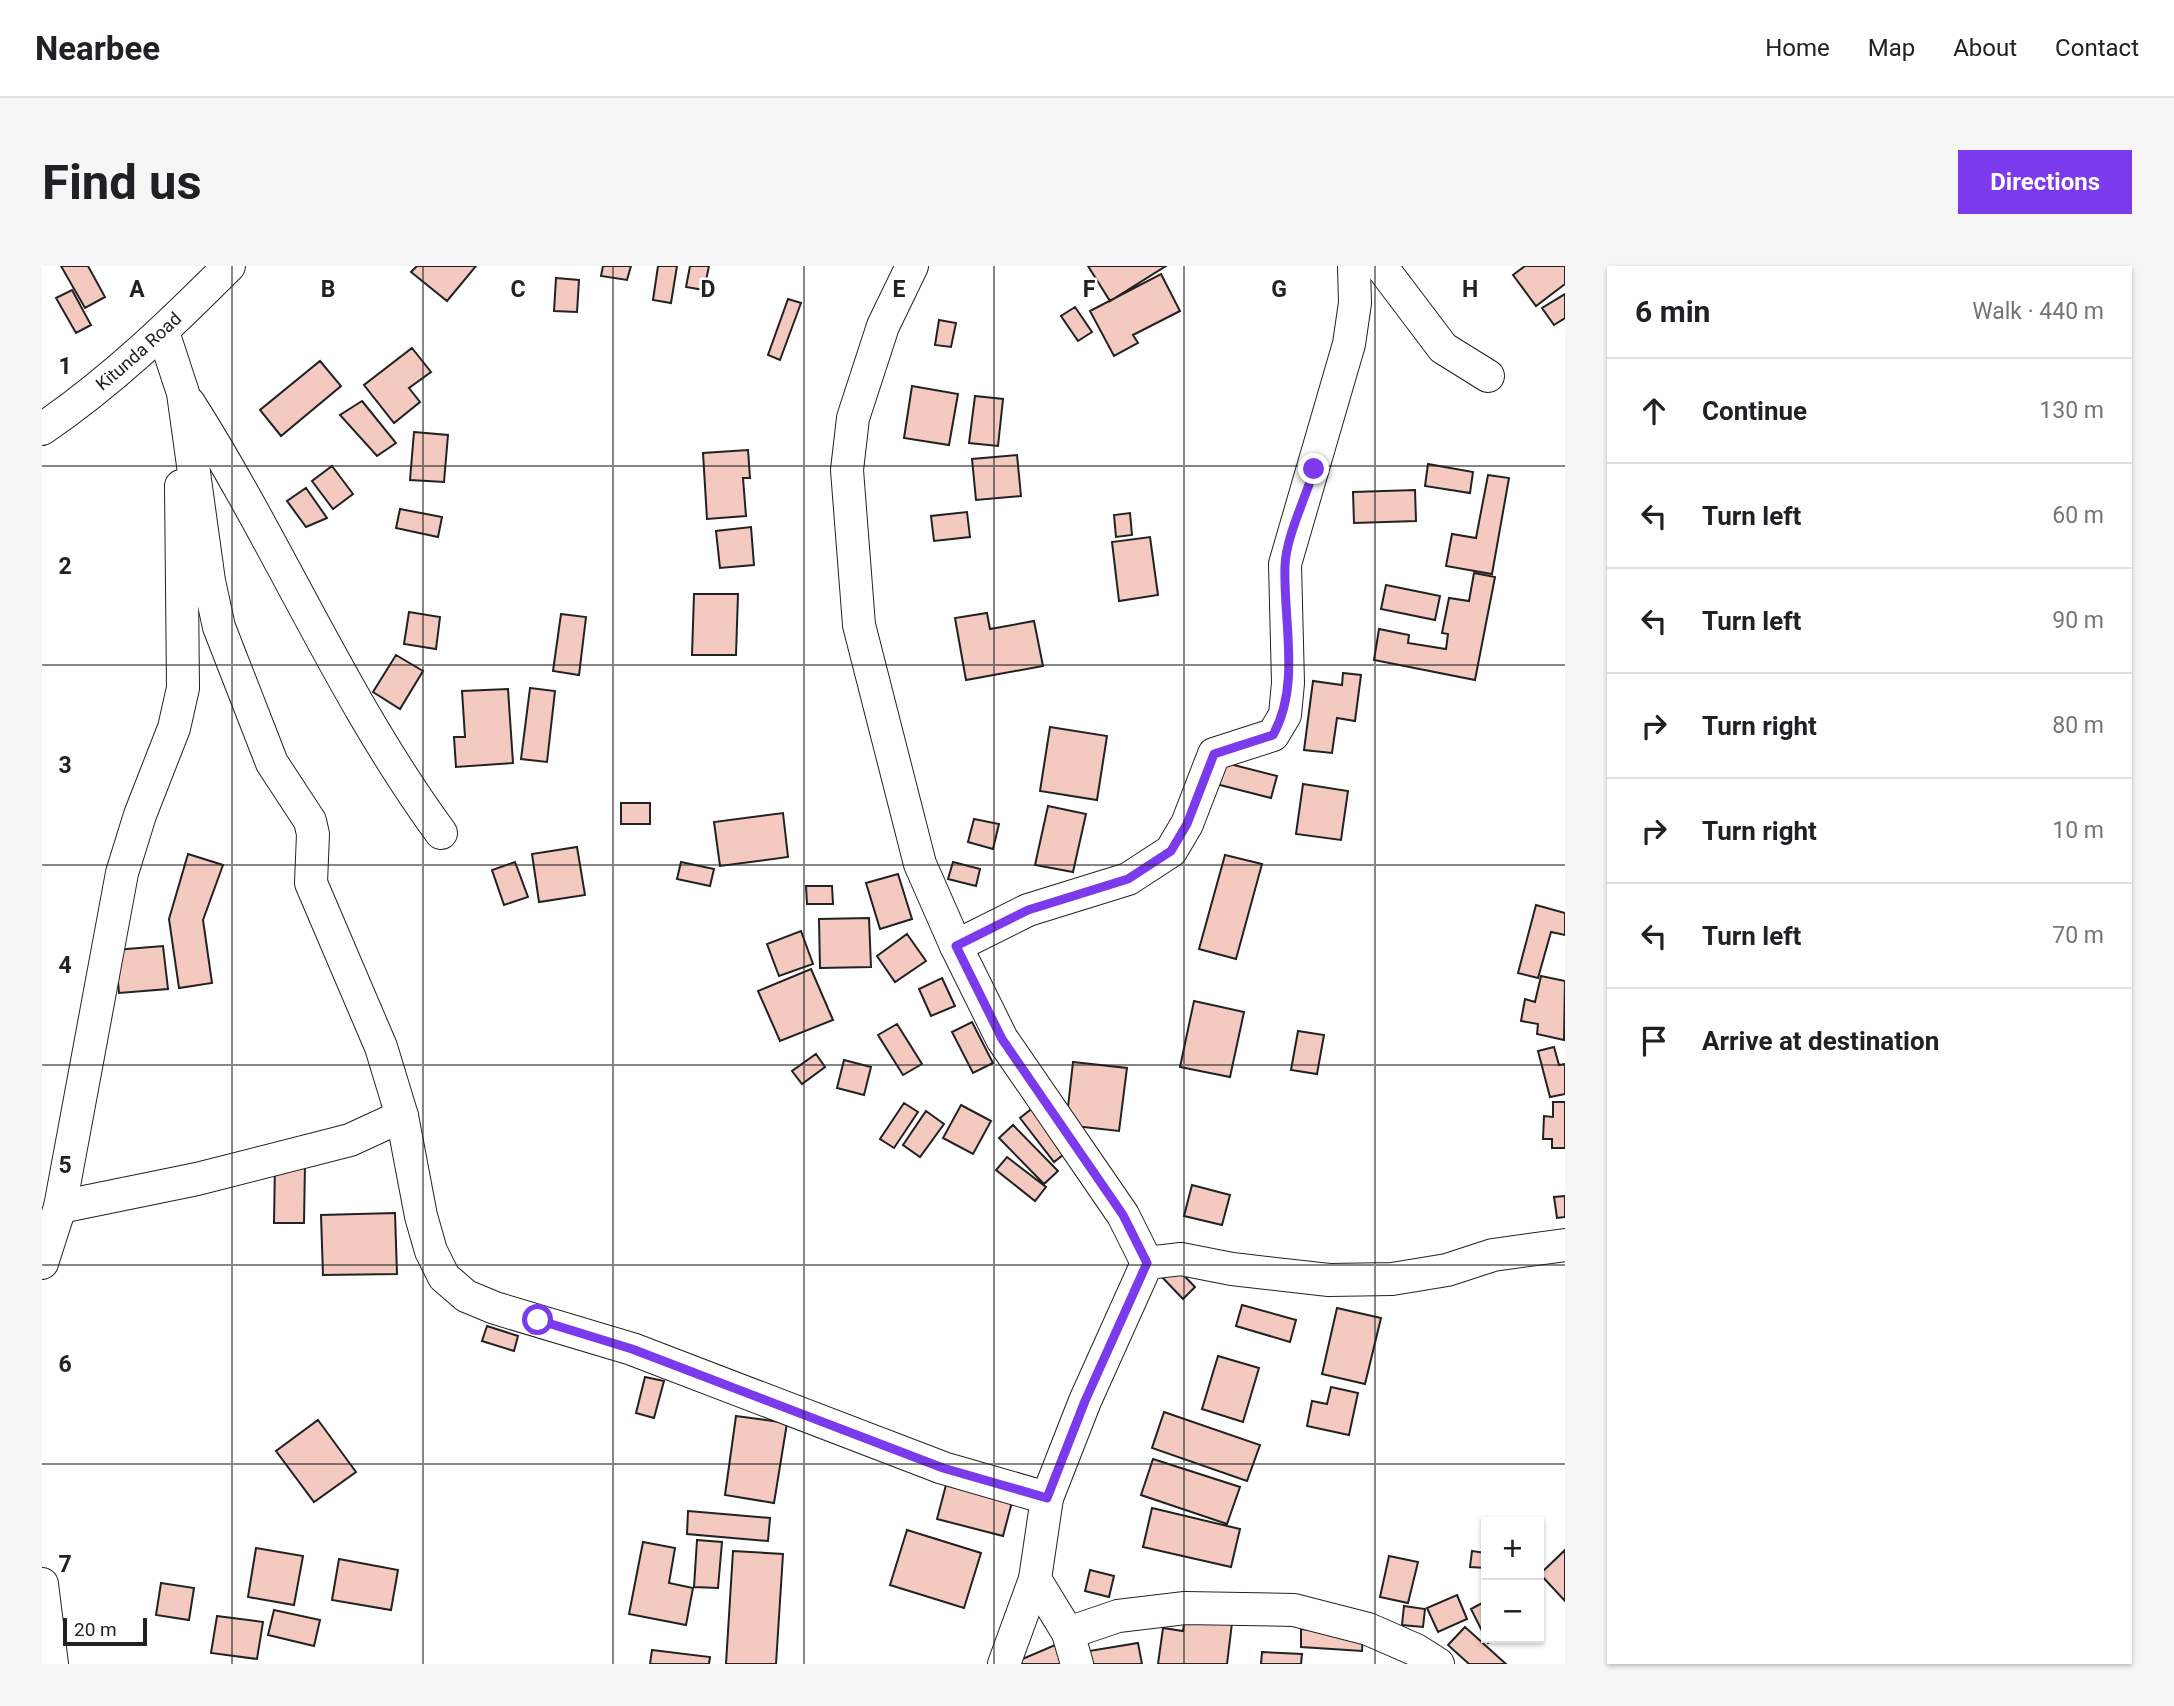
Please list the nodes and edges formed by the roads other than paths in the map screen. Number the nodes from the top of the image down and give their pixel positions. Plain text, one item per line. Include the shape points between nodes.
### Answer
1 (229, 266) edge
2 (912, 266) edge
3 (1354, 266) edge
4 (1381, 266) edge
5 (163, 332) junction
6 (1488, 376) dead end
7 (183, 393) junction
8 (42, 429) edge
9 (441, 833) dead end
10 (956, 946) junction
11 (402, 1116) junction
12 (60, 1206) junction
13 (1565, 1245) edge
14 (42, 1263) edge
15 (1147, 1263) junction
16 (1047, 1498) junction
17 (1035, 1579) junction
18 (42, 1584) edge
19 (1068, 1633) junction
20 (52, 1664) edge
21 (1004, 1664) edge
22 (1077, 1664) edge
23 (1438, 1664) edge

1 - 5 street, Kitunda Road
2 - 10 street via 883,326 853,418 848,470 859,625 920,864
3 - 10 street via 1349,344 1285,564 1288,682 1284,715 1273,735 1214,754 1187,824 1171,851 1128,879 1028,910
4 - 6 street via 1443,348
5 - 7 street
5 - 8 street, Kitunda Road
7 - 9 street via 231,468 372,733
7 - 11 street via 219,627 272,764 310,821 311,883 381,1047
7 - 12 street via 183,688 174,728 122,873
10 - 15 street via 1002,1039 1123,1215
11 - 12 street via 350,1140 197,1179
11 - 16 street via 431,1251 444,1277 466,1296 632,1349 943,1468
12 - 14 street
13 - 15 street via 1493,1255 1447,1270 1392,1279 1329,1280 1181,1259
15 - 16 street
16 - 17 street
17 - 19 street
17 - 21 street
18 - 20 street
19 - 22 street
19 - 23 street via 1118,1616 1185,1608 1294,1610 1368,1629

